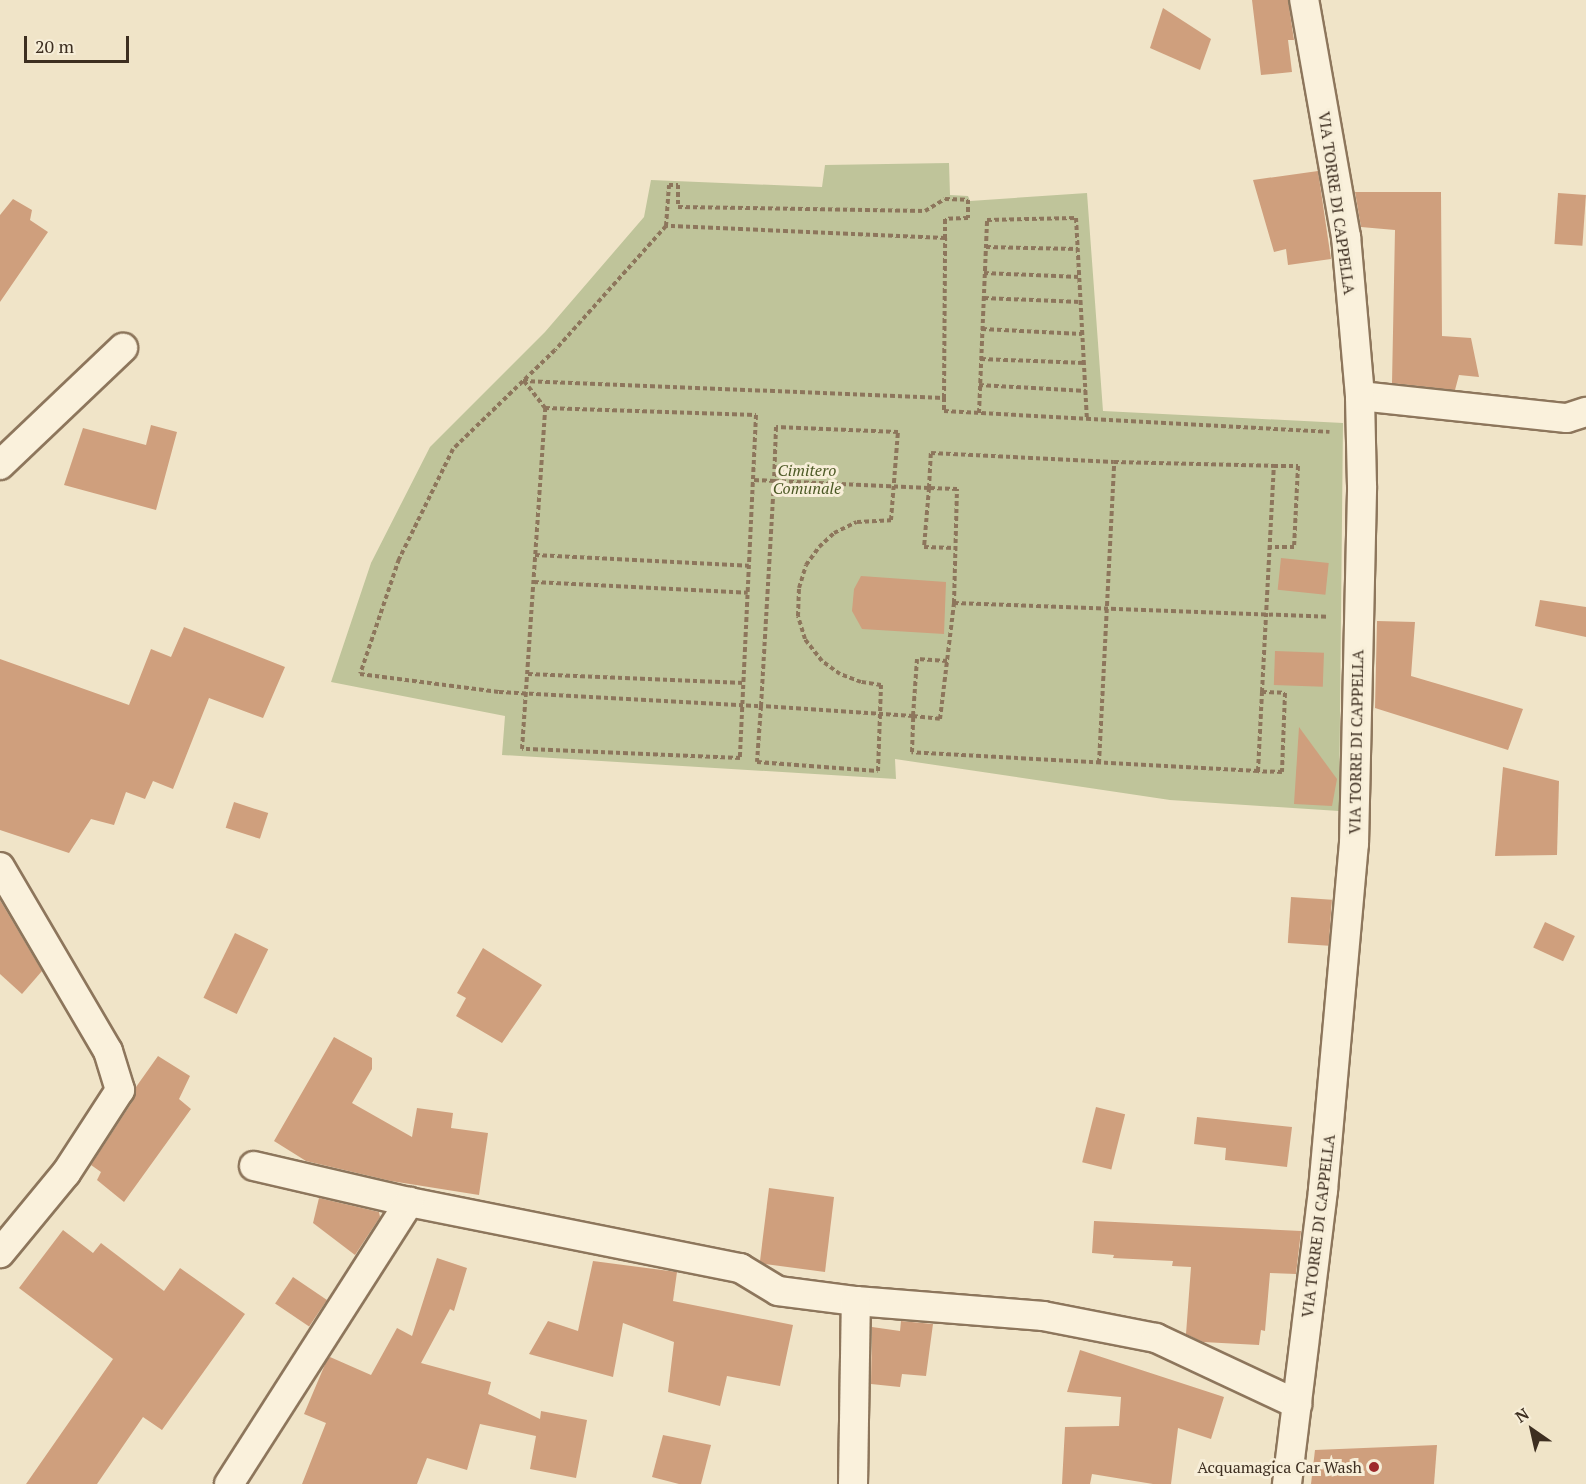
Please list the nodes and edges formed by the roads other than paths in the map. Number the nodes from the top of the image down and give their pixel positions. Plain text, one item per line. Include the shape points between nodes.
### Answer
1 (1304, 0) edge
2 (123, 348) dead end
3 (1360, 396) junction
4 (1586, 412) edge
5 (0, 465) edge
6 (0, 867) edge
7 (254, 1166) dead end
8 (409, 1202) junction
9 (0, 1253) edge
10 (856, 1300) junction
11 (1297, 1404) junction
12 (229, 1484) edge
13 (853, 1484) edge
14 (1287, 1484) edge

1 - 3 street, VIA TORRE DI CAPPELLA via 1346,237
2 - 5 street
3 - 4 street via 1567,418
3 - 11 street, VIA TORRE DI CAPPELLA via 1354,844 1323,1190
6 - 9 street via 108,1052 120,1090 66,1173
7 - 8 street
8 - 10 street via 740,1268 778,1291
8 - 12 street
10 - 11 street via 1043,1316 1156,1338
10 - 13 street
11 - 14 street, VIA TORRE DI CAPPELLA

